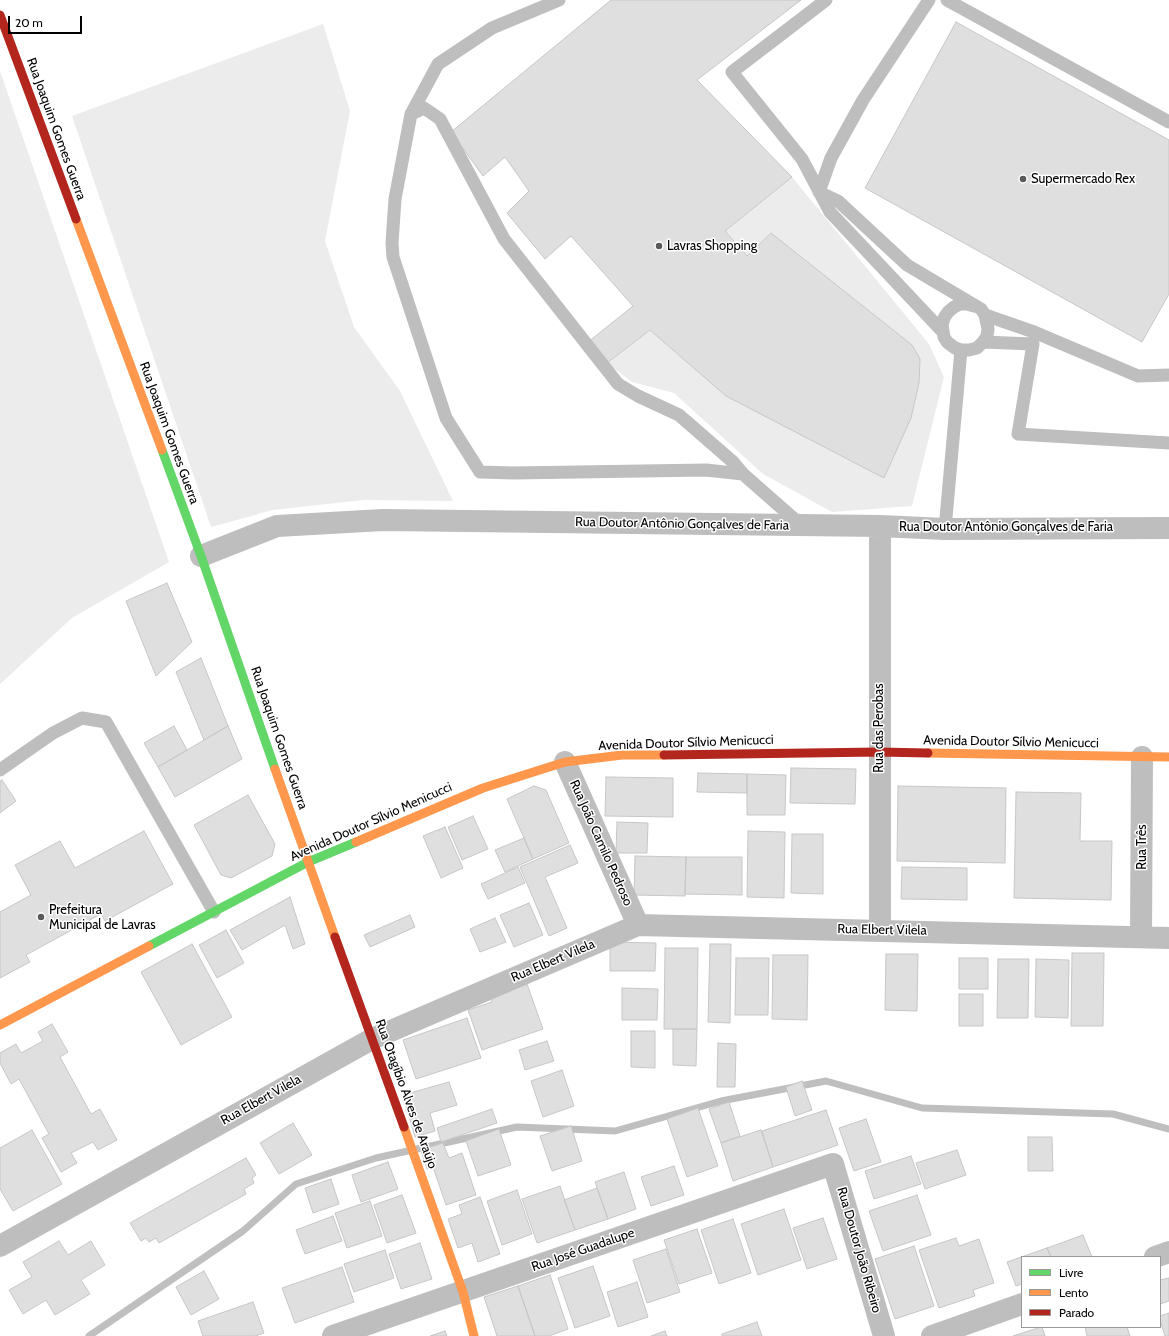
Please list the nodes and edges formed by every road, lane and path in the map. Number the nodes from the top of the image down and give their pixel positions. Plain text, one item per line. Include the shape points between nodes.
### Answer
1 (559, 0) edge
2 (826, 0) edge
3 (928, 0) edge
4 (947, 0) edge
5 (0, 15) edge
6 (411, 114) junction
7 (1169, 122) edge
8 (819, 192) junction
9 (974, 306) junction
10 (985, 315) junction
11 (942, 332) junction
12 (983, 342) junction
13 (961, 350) junction
14 (1169, 376) edge
15 (1169, 443) edge
16 (743, 474) junction
17 (802, 526) junction
18 (880, 526) junction
19 (1169, 528) edge
20 (945, 529) junction
21 (202, 556) junction
22 (879, 752) junction
23 (1142, 757) junction
24 (1169, 757) edge
25 (565, 762) junction
26 (0, 770) edge
27 (308, 862) junction
28 (214, 912) junction
29 (638, 925) junction
30 (880, 930) junction
31 (1141, 937) junction
32 (1169, 938) edge
33 (0, 1025) edge
34 (372, 1039) junction
35 (833, 1164) joint
36 (0, 1246) edge
37 (1169, 1252) edge
38 (1158, 1256) edge
39 (463, 1292) junction
40 (1021, 1304) edge
41 (333, 1336) edge
42 (474, 1336) edge
43 (884, 1336) edge
44 (932, 1336) edge

1 - 6 lane via 492,28 438,64
2 - 8 lane via 732,72 802,159
3 - 8 lane via 863,100 831,158
4 - 7 lane
5 - 21 main road, Rua Joaquim Gomes Guerra
6 - 16 lane via 424,108 440,119 504,239 618,384 680,415
6 - 16 lane via 395,199 393,257 446,418 480,472 706,470
8 - 9 lane via 838,201 907,265
8 - 11 lane via 830,212
9 - 10 lane
9 - 11 lane via 960,304 954,307 944,318
10 - 12 lane via 988,329
10 - 14 lane via 1034,332 1138,376
11 - 13 lane via 951,346
12 - 13 lane via 977,348
12 - 15 lane via 1033,344 1018,434
13 - 20 lane
16 - 17 lane
17 - 18 street, Rua Doutor Antônio Gonçalves de Faria
17 - 21 street, Rua Doutor Antônio Gonçalves de Faria via 383,520 277,526
18 - 20 street, Rua Doutor Antônio Gonçalves de Faria
18 - 22 street, Rua das Perobas
19 - 20 street, Rua Doutor Antônio Gonçalves de Faria
21 - 27 main road, Rua Joaquim Gomes Guerra
22 - 23 main road, Avenida Doutor Sílvio Menicucci
22 - 25 main road, Avenida Doutor Sílvio Menicucci via 622,755
22 - 30 street, Rua das Perobas
23 - 24 main road, Avenida Doutor Sílvio Menicucci
23 - 31 street, Rua Três
25 - 27 main road, Avenida Doutor Sílvio Menicucci via 483,788
25 - 29 street, Rua João Camilo Pedroso
26 - 28 lane via 53,733 82,718 106,722
27 - 28 main road, Avenida Doutor Sílvio Menicucci
27 - 34 main road, Rua Otagíbio Alves de Araújo
28 - 33 main road, Avenida Doutor Sílvio Menicucci
29 - 30 street, Rua Elbert Vilela
29 - 34 street, Rua Elbert Vilela
30 - 31 street, Rua Elbert Vilela
31 - 32 street, Rua Elbert Vilela
34 - 36 street, Rua Elbert Vilela
34 - 39 main road, Rua Otagíbio Alves de Araújo
35 - 39 street, Rua José Guadalupe
35 - 43 street, Rua Doutor João Ribeiro
37 - 38 street
39 - 41 street, Rua José Guadalupe
39 - 42 main road, Rua Otagíbio Alves de Araújo
40 - 44 street

